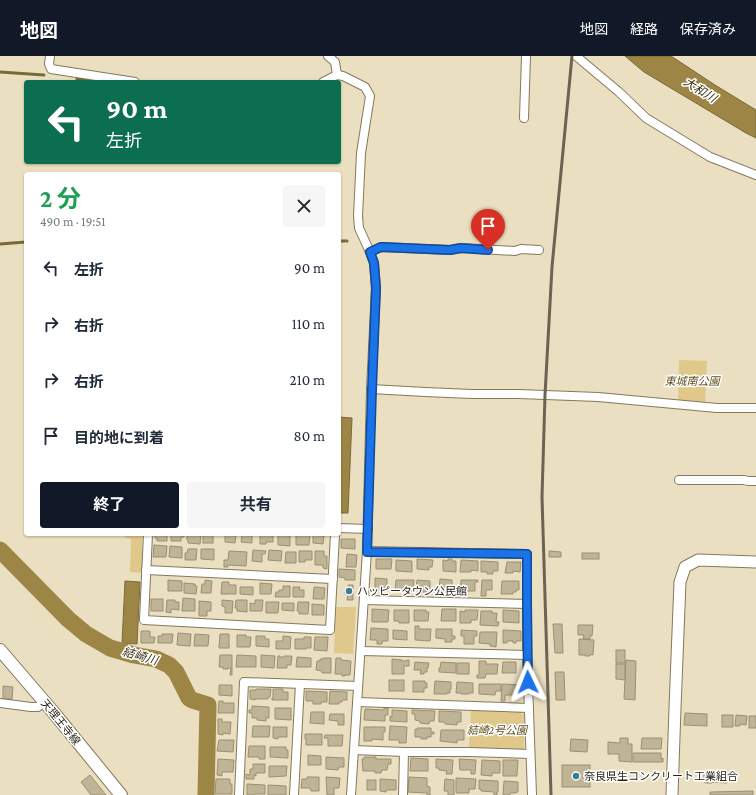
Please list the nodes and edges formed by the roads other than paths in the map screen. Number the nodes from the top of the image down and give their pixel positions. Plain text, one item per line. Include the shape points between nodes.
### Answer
1 (50, 56) edge
2 (328, 56) edge
3 (526, 56) edge
4 (576, 56) edge
5 (336, 59) edge
6 (337, 74) junction
7 (122, 80) edge
8 (326, 80) edge
9 (524, 118) dead end
10 (756, 175) edge
11 (538, 250) dead end
12 (370, 252) junction
13 (372, 389) junction
14 (756, 408) edge
15 (679, 480) dead end
16 (756, 481) edge
17 (341, 528) edge
18 (368, 529) junction
19 (148, 536) edge
20 (335, 536) edge
21 (367, 552) junction
22 (756, 562) edge
23 (146, 570) junction
24 (333, 579) junction
25 (364, 600) junction
26 (527, 604) junction
27 (0, 650) edge
28 (361, 651) junction
29 (527, 655) junction
30 (300, 684) junction
31 (358, 686) junction
32 (45, 701) junction
33 (357, 702) junction
34 (0, 703) edge
35 (529, 708) junction
36 (354, 750) junction
37 (404, 752) junction
38 (530, 754) junction
39 (121, 795) edge
40 (239, 795) edge
41 (294, 795) edge
42 (351, 795) edge
43 (403, 795) edge
44 (532, 795) edge
45 (672, 795) edge

1 - 7 street via 51,69
2 - 5 street
3 - 9 street
4 - 10 street via 646,118 710,157
5 - 6 street
6 - 8 street
6 - 12 street via 365,87 370,96 361,153 358,216 359,228
11 - 12 street via 381,247
12 - 13 street via 374,263 376,288
13 - 14 street via 598,397 717,408
13 - 18 street
15 - 16 street
17 - 18 street
18 - 21 street
19 - 23 street
20 - 24 street
21 - 25 street
21 - 26 street via 527,554
22 - 45 street via 698,560 685,567 680,582
23 - 24 street
23 - 24 street via 144,620 322,630 330,630
25 - 26 street
25 - 28 street
26 - 29 street
27 - 32 main road, 天理王寺線
28 - 29 street
28 - 31 street
29 - 35 street
30 - 31 street
30 - 40 street via 244,682
30 - 41 street
31 - 33 street
32 - 34 street via 38,707
32 - 39 main road, 天理王寺線
33 - 35 street
33 - 36 street
35 - 38 street
36 - 37 street
36 - 42 street
37 - 38 street
37 - 43 street
38 - 44 street

